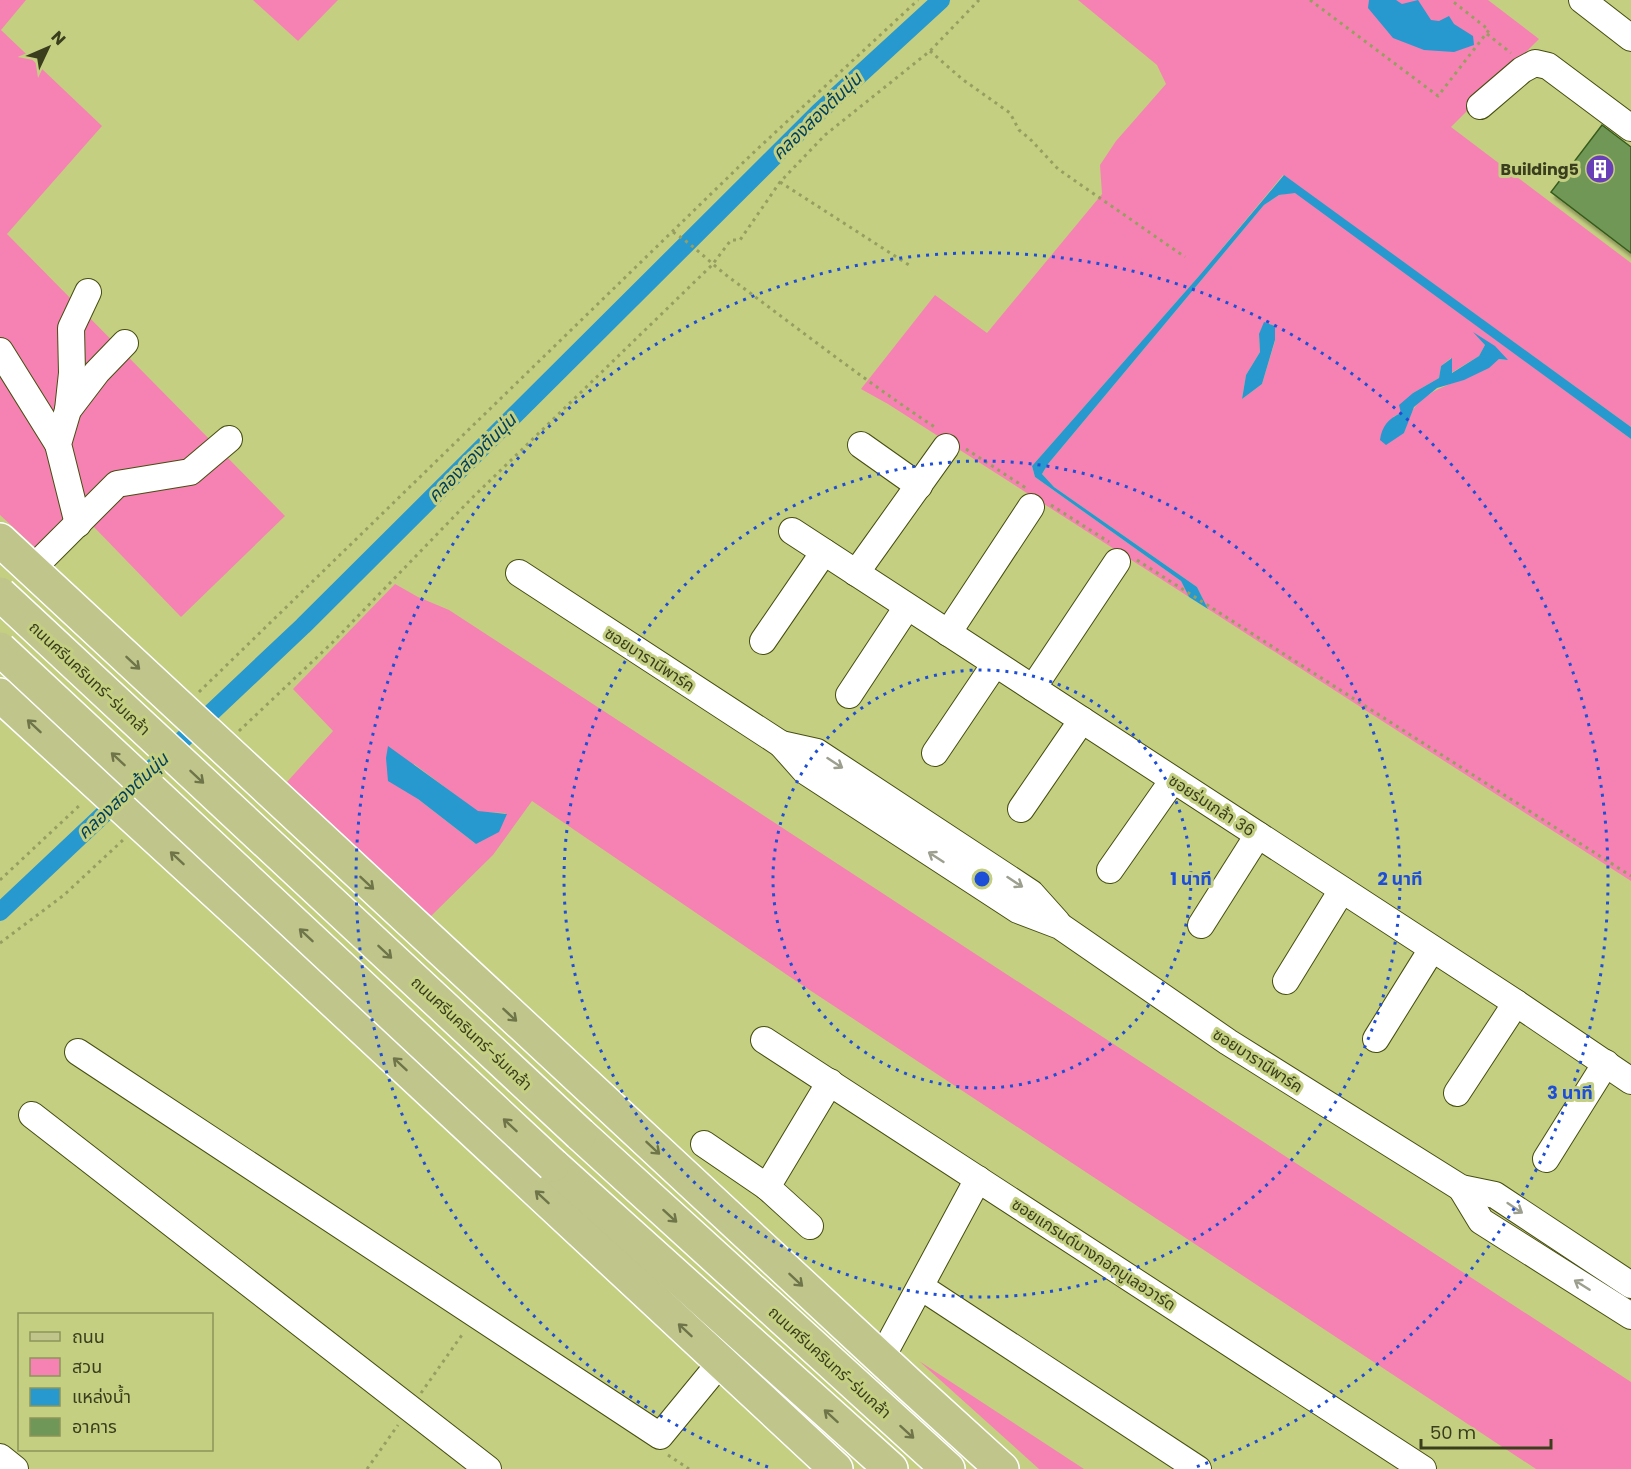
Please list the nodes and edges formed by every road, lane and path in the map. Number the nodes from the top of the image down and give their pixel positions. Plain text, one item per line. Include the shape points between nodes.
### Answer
1 (918, 0) edge
2 (979, 0) edge
3 (1312, 0) edge
4 (1451, 0) edge
5 (1593, 3) edge
6 (1486, 34) junction
7 (1631, 38) edge
8 (930, 51) junction
9 (1529, 66) junction
10 (1480, 106) dead end
11 (1631, 128) edge
12 (780, 182) junction
13 (673, 232) junction
14 (1185, 257) dead end
15 (712, 265) junction
16 (912, 267) dead end
17 (88, 292) dead end
18 (125, 343) dead end
19 (0, 351) edge
20 (68, 410) junction
21 (229, 439) dead end
22 (950, 442) junction
23 (58, 444) junction
24 (861, 445) dead end
25 (919, 486) junction
26 (1036, 500) junction
27 (78, 524) junction
28 (792, 531) dead end
29 (0, 540) edge
30 (824, 552) junction
31 (1123, 555) junction
32 (519, 573) dead end
33 (856, 573) junction
34 (41, 577) junction
35 (0, 594) edge
36 (908, 607) junction
37 (948, 633) junction
38 (763, 641) dead end
39 (0, 649) edge
40 (995, 663) junction
41 (1033, 688) junction
42 (3, 690) edge
43 (197, 694) dead end
44 (849, 695) dead end
45 (1082, 720) junction
46 (238, 732) dead end
47 (935, 753) dead end
48 (1173, 780) junction
49 (86, 800) dead end
50 (1021, 809) dead end
51 (130, 834) dead end
52 (1258, 835) junction
53 (344, 861) junction
54 (1110, 870) dead end
55 (1631, 876) edge
56 (0, 880) edge
57 (1342, 890) junction
58 (1201, 925) dead end
59 (0, 943) edge
60 (273, 945) junction
61 (1432, 949) junction
62 (1286, 981) dead end
63 (1516, 1003) junction
64 (1376, 1039) dead end
65 (764, 1040) dead end
66 (78, 1052) dead end
67 (1606, 1063) junction
68 (1631, 1081) edge
69 (830, 1082) junction
70 (1457, 1093) dead end
71 (32, 1115) dead end
72 (704, 1144) dead end
73 (1546, 1159) dead end
74 (978, 1179) junction
75 (767, 1187) junction
76 (1461, 1188) junction
77 (810, 1226) dead end
78 (1631, 1285) edge
79 (921, 1287) junction
80 (1631, 1316) edge
81 (467, 1327) dead end
82 (881, 1359) junction
83 (720, 1363) junction
84 (912, 1387) junction
85 (760, 1400) junction
86 (410, 1408) junction
87 (659, 1450) dead end
88 (0, 1456) edge
89 (15, 1469) edge
90 (367, 1469) edge
91 (488, 1469) edge
92 (689, 1469) edge
93 (836, 1469) edge
94 (859, 1469) edge
95 (891, 1469) edge
96 (948, 1469) edge
97 (976, 1469) edge
98 (1002, 1469) edge
99 (1198, 1469) edge
100 (1423, 1469) edge

1 - 13 path
2 - 8 path
3 - 6 path via 1438,96
4 - 6 path via 1490,30
5 - 7 street
6 - 9 path
8 - 12 path via 825,135
8 - 14 path via 1010,113 1019,130 1058,169
9 - 10 street
9 - 11 street via 1548,66
12 - 15 path via 740,240 731,240
12 - 16 path
13 - 15 path
13 - 43 path
15 - 22 path
15 - 46 path
17 - 20 street via 71,328
18 - 20 street
19 - 23 street
20 - 23 street
21 - 27 street via 190,472 117,484
22 - 25 street
22 - 26 path
23 - 27 street
24 - 25 street
25 - 33 street
26 - 31 path
26 - 37 street
27 - 34 street
28 - 30 street, ซอยร่มเกล้า 36
29 - 34 main road
30 - 33 street, ซอยร่มเกล้า 36
30 - 38 street
31 - 41 street
31 - 55 path
32 - 76 street, ซอยบารานีพาร์ค via 780,744 817,752 1031,893 1060,926 1228,1042
33 - 36 street, ซอยร่มเกล้า 36
34 - 42 main road via 60,597 64,614 58,638 50,649 10,674
34 -> 53 main road
35 -> 96 main road, ถนนศรีนครินทร์-ร่มเกล้า, bridge via 580,1134
36 - 37 street, ซอยร่มเกล้า 36
36 - 44 street
37 - 40 street, ซอยร่มเกล้า 36
95 -> 39 main road, bridge via 553,1165
40 - 41 street, ซอยร่มเกล้า 36
40 - 47 street
41 - 45 street, ซอยร่มเกล้า 36
60 -> 42 main road
45 - 48 street, ซอยร่มเกล้า 36
45 - 50 street
48 - 52 street, ซอยร่มเกล้า 36
48 - 54 street
49 - 56 path
51 - 59 path via 64,895
52 - 57 street, ซอยร่มเกล้า 36
52 - 58 street
53 - 60 main road via 320,854 304,855 280,871 262,899 262,918
53 -> 82 main road
57 - 61 street, ซอยร่มเกล้า 36
57 - 62 street
83 -> 60 main road
61 - 63 street, ซอยร่มเกล้า 36
61 - 64 street
63 - 67 street, ซอยร่มเกล้า 36
63 - 70 street
65 - 69 street, ซอยแกรนด์บางกอกบูเลอวาร์ด
66 - 83 street via 660,1436
67 - 68 street, ซอยร่มเกล้า 36
67 - 73 street
69 - 74 street, ซอยแกรนด์บางกอกบูเลอวาร์ด
69 - 75 street
71 - 86 street
72 - 75 street
74 - 79 street
74 - 100 street, ซอยแกรนด์บางกอกบูเลอวาร์ด
75 - 77 street
76 -> 78 street, ซอยบารานีพาร์ค via 1495,1195
80 -> 76 street, ซอยบารานีพาร์ค via 1480,1221
79 - 82 street
79 - 99 street
81 - 86 path
82 - 84 main road
83 - 85 main road
84 - 97 main road
84 - 98 main road
85 - 93 main road
85 - 94 main road
86 - 90 path
86 - 91 street
87 - 92 path
88 - 89 street

